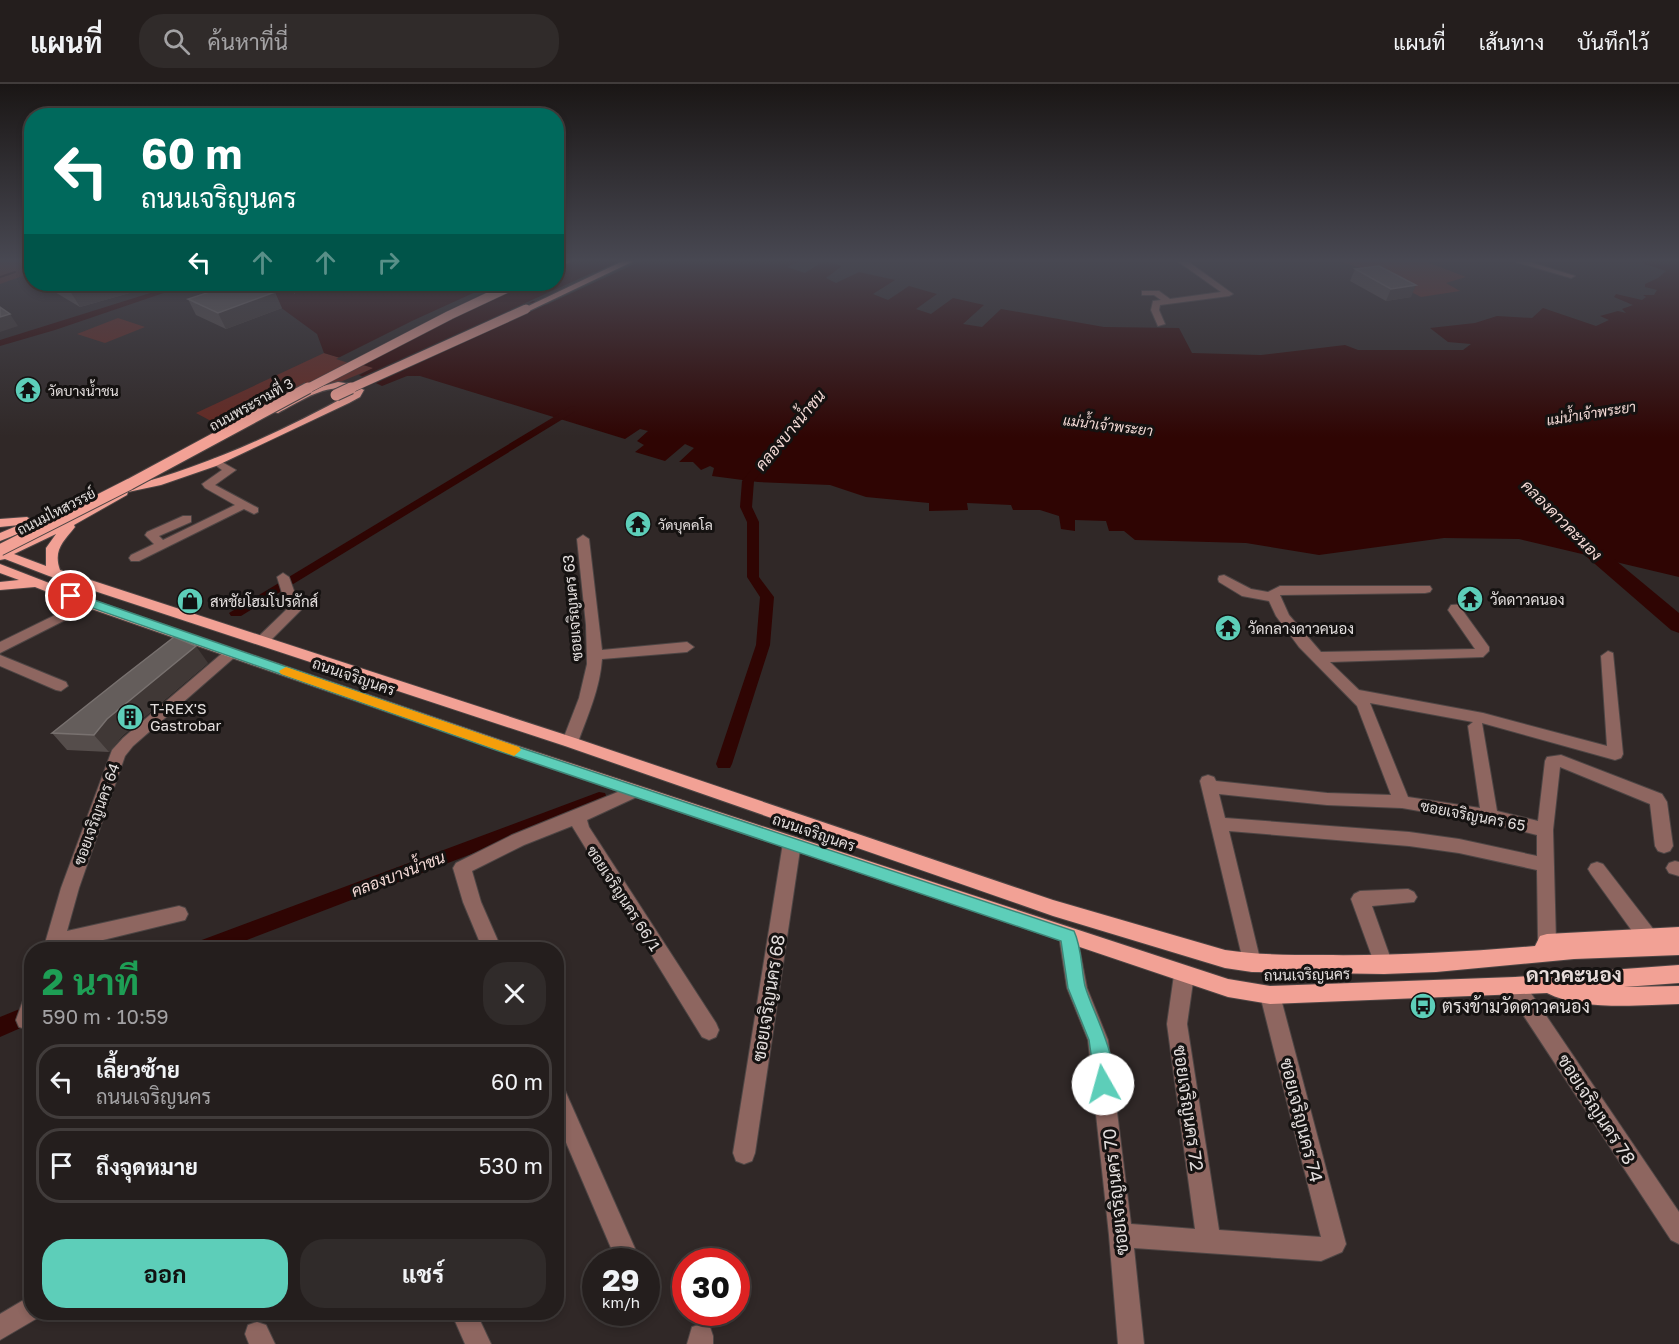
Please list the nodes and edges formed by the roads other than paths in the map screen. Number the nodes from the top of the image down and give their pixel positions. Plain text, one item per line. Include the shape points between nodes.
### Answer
1 (421, 319) edge
2 (444, 319) edge
3 (503, 319) edge
4 (1159, 319) edge
5 (1161, 324) dead end
6 (215, 461) junction
7 (128, 490) junction
8 (84, 510) junction
9 (46, 518) junction
10 (187, 519) dead end
11 (0, 523) edge
12 (0, 538) edge
13 (583, 539) dead end
14 (162, 545) junction
15 (1, 553) edge
16 (135, 558) dead end
17 (0, 568) edge
18 (54, 573) junction
19 (1224, 579) dead end
20 (285, 582) dead end
21 (37, 583) junction
22 (0, 586) edge
23 (1425, 589) dead end
24 (1273, 597) junction
25 (88, 603) junction
26 (1463, 607) dead end
27 (263, 640) junction
28 (687, 647) dead end
29 (0, 648) edge
30 (231, 653) junction
31 (596, 655) junction
32 (1608, 656) dead end
33 (1317, 657) junction
34 (0, 660) edge
35 (62, 686) dead end
36 (1356, 695) junction
37 (1476, 726) dead end
38 (570, 742) junction
39 (556, 764) junction
40 (635, 791) junction
41 (1402, 802) junction
42 (1489, 816) junction
43 (578, 817) junction
44 (1219, 824) junction
45 (1545, 830) junction
46 (792, 843) junction
47 (1664, 846) dead end
48 (1545, 865) junction
49 (1598, 869) dead end
50 (1408, 897) dead end
51 (179, 914) dead end
52 (1679, 935) edge
53 (1068, 936) junction
54 (1647, 936) junction
55 (55, 942) edge
56 (70, 942) edge
57 (490, 942) edge
58 (1679, 947) edge
59 (1544, 948) junction
60 (1252, 963) junction
61 (1384, 965) junction
62 (1679, 974) edge
63 (1185, 975) junction
64 (1544, 984) junction
65 (1515, 986) junction
66 (1270, 995) junction
67 (1679, 995) edge
68 (709, 1030) dead end
69 (564, 1111) edge
70 (744, 1153) dead end
71 (1679, 1232) edge
72 (1121, 1235) junction
73 (1209, 1242) junction
74 (623, 1248) edge
75 (24, 1312) edge
76 (467, 1320) edge
77 (0, 1328) edge
78 (478, 1344) edge
79 (1131, 1344) edge

1 - 12 main road, ถนนพระรามที่ 3 via 85,498
2 - 15 main road, ถนนพระรามที่ 3, bridge
3 - 7 main road, ถนนมไหสวรรย์, bridge
4 - 5 street
6 - 7 main road via 159,483
6 - 8 main road via 345,401 359,390 341,384 185,449
6 - 14 street via 230,470 208,486 249,508
7 - 8 main road, ถนนมไหสวรรย์
8 - 9 main road, ถนนมไหสวรรย์
8 - 15 main road, ถนนมไหสวรรย์
8 - 18 main road via 51,548
9 - 11 main road
9 - 12 main road, ถนนมไหสวรรย์
10 - 14 street via 151,535
13 - 31 street, ซอยเจริญนคร 63 via 583,568
14 - 16 street
15 - 18 main road, ถนนเจริญนคร
17 - 21 main road, ถนนเจริญนคร
18 - 27 main road, ถนนเจริญนคร
19 - 24 street via 1247,593
20 - 27 street via 294,610
21 - 22 main road
21 - 25 main road, ถนนเจริญนคร
23 - 24 street via 1280,590
24 - 33 street, ซอยเจริญนคร 65 via 1283,616
25 - 29 street
25 - 30 main road, ถนนเจริญนคร
26 - 33 street via 1455,610 1482,648 1476,655
27 - 38 main road, ถนนเจริญนคร
28 - 31 street
30 - 39 main road, ถนนเจริญนคร
30 - 55 street, ซอยเจริญนคร 64 via 118,754 69,888
31 - 38 street, ซอยเจริญนคร 63 via 586,700
32 - 36 street via 1615,753 1483,718
33 - 36 street, ซอยเจริญนคร 65
34 - 35 street
36 - 41 street, ซอยเจริญนคร 65 via 1363,703
37 - 42 street
38 - 39 main road
38 - 60 main road, ถนนเจริญนคร via 1053,908 1225,959
39 - 40 main road, ถนนเจริญนคร
40 - 43 street
40 - 46 main road, ถนนเจริญนคร
41 - 42 street, ซอยเจริญนคร 65
41 - 44 street via 1327,799 1209,784
42 - 45 street, ซอยเจริญนคร 65
43 - 57 street via 518,840 462,868
43 - 68 street, ซอยเจริญนคร 66/1 via 590,845
44 - 48 street via 1409,839
44 - 60 street
45 - 47 street via 1551,769 1553,761 1561,761 1656,799
45 - 48 street, ซอยเจริญนคร 65
46 - 53 main road, ถนนเจริญนคร
46 - 70 street, ซอยเจริญนคร 68
48 - 59 street, ซอยเจริญนคร 65
49 - 54 street
50 - 61 street via 1360,899
51 - 56 street
52 - 54 main road
53 - 63 main road, ถนนเจริญนคร
53 - 72 street, ซอยเจริญนคร 70 via 1077,988 1098,1040
54 - 59 main road
58 - 59 main road, ถนนเจริญนคร
59 - 61 main road, ถนนเจริญนคร via 1436,963
60 - 61 main road, ถนนเจริญนคร
62 - 64 main road, ถนนเจริญนคร
63 - 66 main road, ถนนเจริญนคร
63 - 73 street, ซอยเจริญนคร 72 via 1177,1024
64 - 65 main road, ถนนเจริญนคร
64 - 67 main road via 1606,997
65 - 66 main road, ถนนเจริญนคร
65 - 71 street, ซอยเจริญนคร 78
66 - 73 street, ซอยเจริญนคร 74 via 1334,1244 1321,1249
69 - 74 street
72 - 73 street
72 - 79 street, ซอยเจริญนคร 70
75 - 77 street
76 - 78 street

